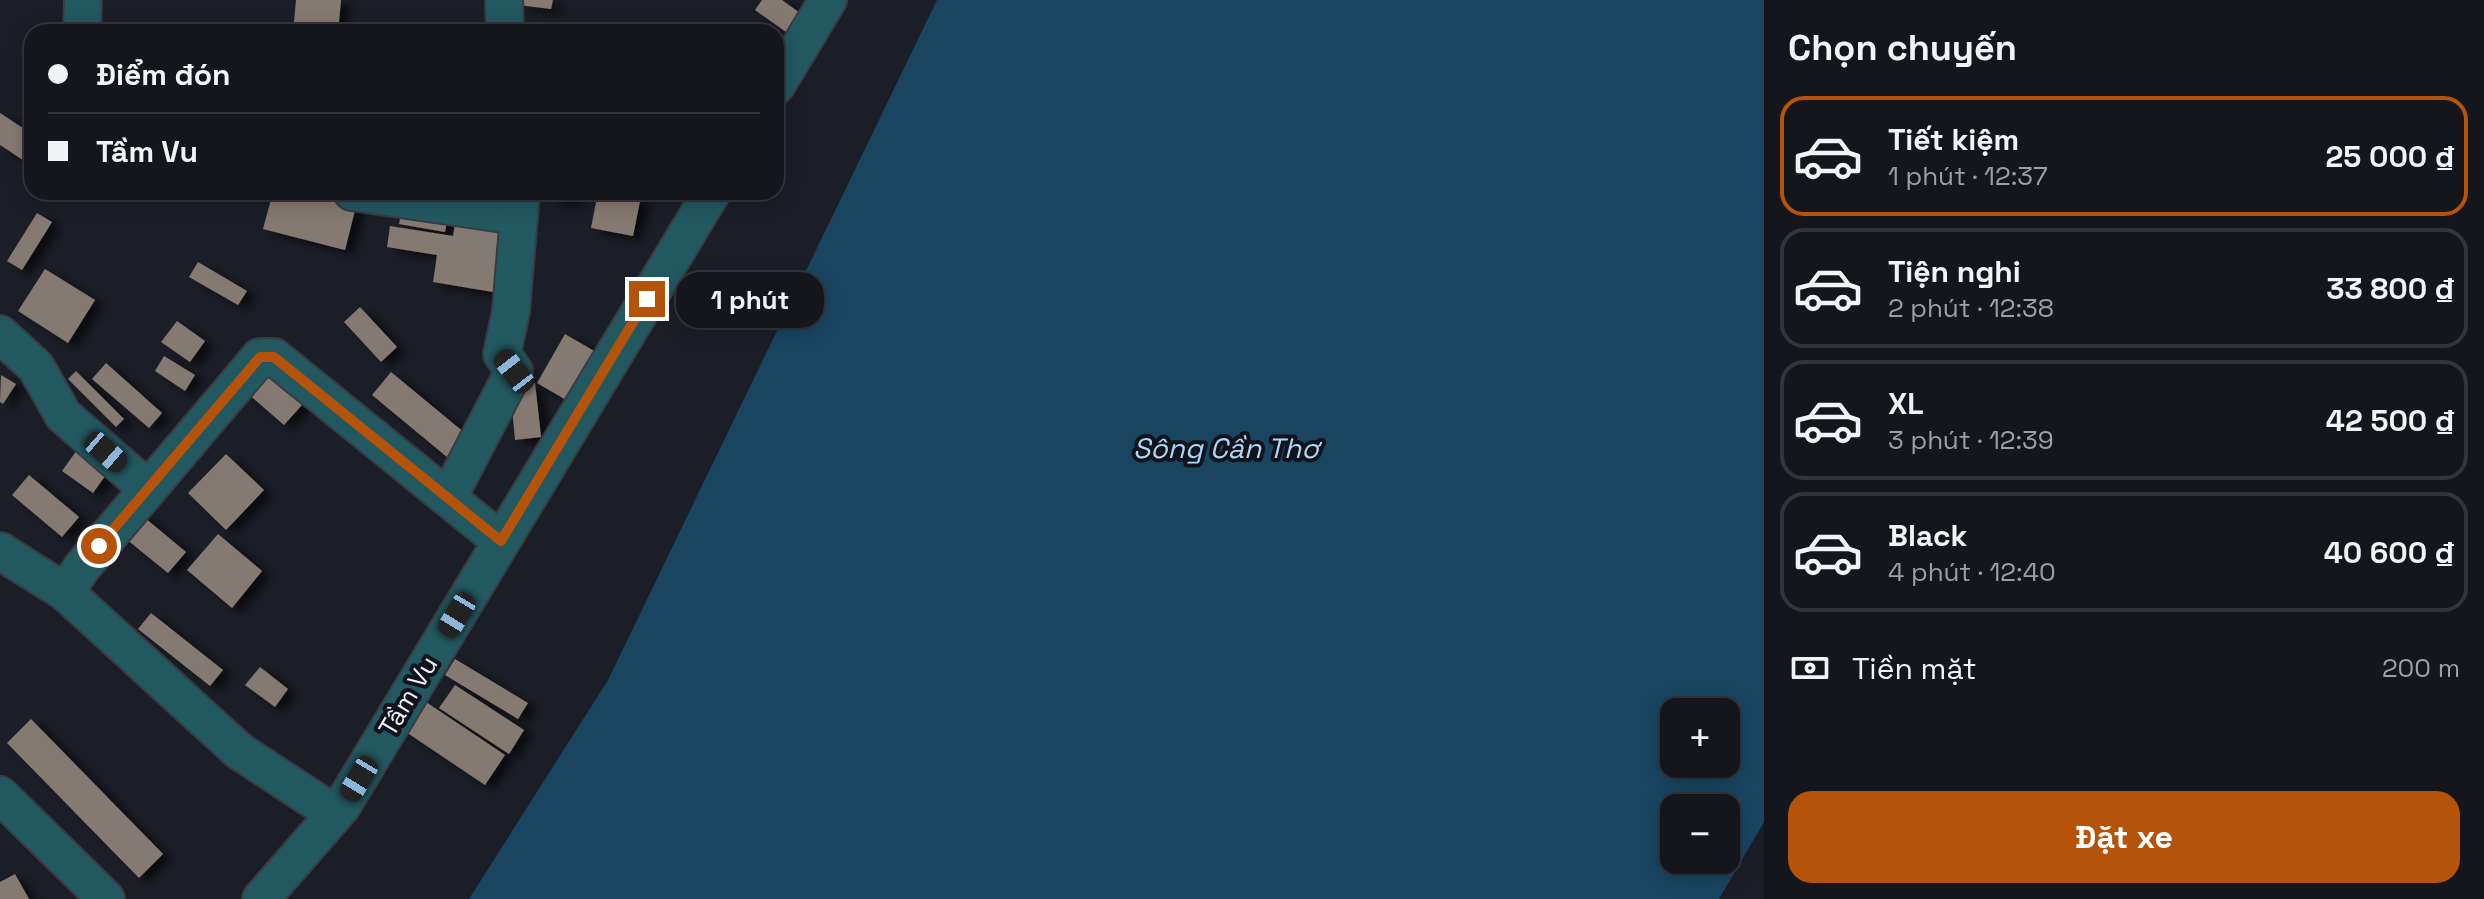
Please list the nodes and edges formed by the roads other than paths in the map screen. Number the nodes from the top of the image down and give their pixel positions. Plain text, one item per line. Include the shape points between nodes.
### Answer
1 (83, 0) edge
2 (504, 0) edge
3 (828, 0) edge
4 (82, 24) edge
5 (505, 24) edge
6 (784, 73) edge
7 (464, 200) edge
8 (707, 200) edge
9 (520, 204) edge
10 (0, 334) edge
11 (148, 489) junction
12 (448, 498) junction
13 (501, 541) junction
14 (0, 551) edge
15 (65, 592) junction
16 (0, 795) edge
17 (335, 814) junction
18 (106, 899) edge
19 (261, 899) edge

1 - 4 street
2 - 5 street
3 - 6 street
7 - 9 street
8 - 13 street, Tầm Vu
9 - 12 street via 502,354 514,371
10 - 11 street via 36,367 63,415
11 - 12 street via 260,357 274,357
11 - 15 street
12 - 13 street
13 - 17 street, Tầm Vu
14 - 15 street
15 - 17 street via 239,751
16 - 18 street
17 - 19 street, Tầm Vu

